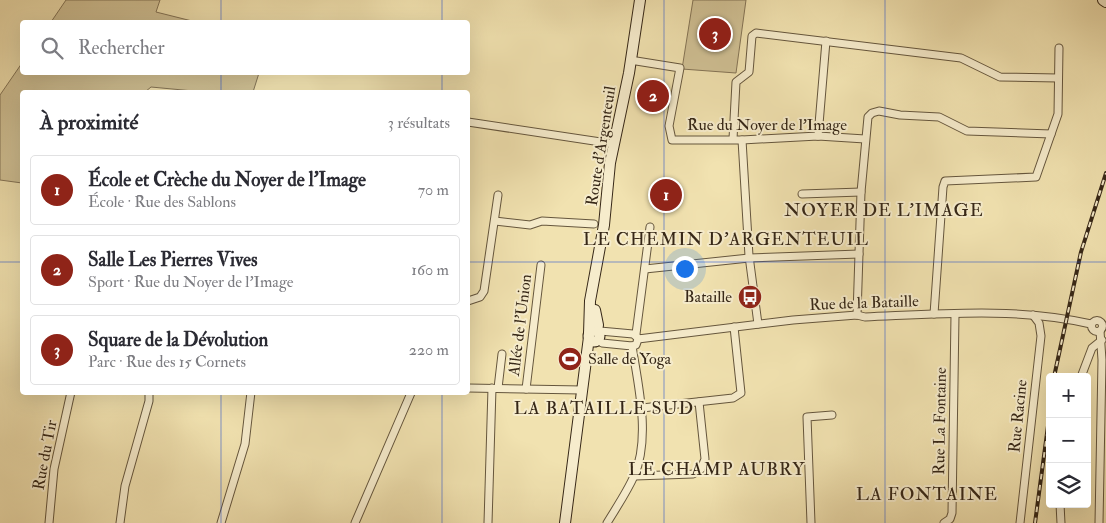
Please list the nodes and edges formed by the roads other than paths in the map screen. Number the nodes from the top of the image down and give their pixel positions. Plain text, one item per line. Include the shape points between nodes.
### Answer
1 (640, 0) edge
2 (1103, 0) edge
3 (1106, 2) edge
4 (826, 42) junction
5 (1058, 48) dead end
6 (630, 60) junction
7 (1058, 78) junction
8 (470, 122) edge
9 (1052, 134) junction
10 (818, 136) junction
11 (733, 139) junction
12 (865, 139) junction
13 (742, 140) junction
14 (614, 144) junction
15 (861, 192) junction
16 (802, 194) dead end
17 (498, 195) dead end
18 (495, 221) junction
19 (594, 224) dead end
20 (650, 227) dead end
21 (859, 254) junction
22 (749, 258) junction
23 (541, 265) dead end
24 (646, 269) junction
25 (470, 300) edge
26 (934, 314) junction
27 (857, 315) junction
28 (955, 315) junction
29 (1033, 315) junction
30 (1103, 321) edge
31 (758, 324) junction
32 (1091, 324) junction
33 (734, 327) junction
34 (1100, 331) junction
35 (595, 336) junction
36 (637, 336) junction
37 (1102, 340) junction
38 (632, 346) junction
39 (502, 354) dead end
40 (1083, 373) edge
41 (470, 388) edge
42 (495, 388) junction
43 (526, 389) junction
44 (582, 390) junction
45 (70, 395) edge
46 (149, 395) edge
47 (251, 395) edge
48 (412, 395) edge
49 (699, 402) junction
50 (642, 408) junction
51 (832, 415) dead end
52 (635, 476) junction
53 (1060, 508) edge
54 (49, 523) edge
55 (120, 523) edge
56 (222, 523) edge
57 (355, 523) edge
58 (488, 523) edge
59 (565, 523) edge
60 (608, 523) edge
61 (811, 523) edge
62 (944, 523) edge
63 (1020, 523) edge
64 (1061, 523) edge
65 (1098, 523) edge

1 - 6 main road, Route d'Argenteuil
2 - 3 main road
4 - 7 street via 961,58 1000,77
4 - 10 street
4 - 11 street via 756,33 752,36 749,72 736,82
5 - 7 street
6 - 11 street, Rue du Noyer de l'Image via 680,68 669,131 672,140
6 - 14 main road, Route d'Argenteuil
7 - 9 street via 1058,114
8 - 14 street
9 - 12 street via 967,132 939,117 879,111 868,117
9 - 26 street via 1036,177 945,181
10 - 12 street, Rue du Noyer de l'Image
10 - 13 street, Rue du Noyer de l'Image
11 - 13 street, Rue du Noyer de l'Image
12 - 15 street
13 - 22 street
14 - 35 main road, Route d'Argenteuil via 592,296 598,325
15 - 16 street
15 - 21 street
17 - 18 street
18 - 19 street via 530,225 542,220
18 - 25 street via 483,294
20 - 24 street
21 - 22 street
21 - 27 street
22 - 24 street
22 - 31 street
23 - 43 street, Allée de l'Union
24 - 36 street
26 - 27 street, Rue de la Bataille
26 - 28 street, Rue de la Bataille
27 - 31 street, Rue de la Bataille
28 - 29 street, Rue de la Bataille
28 - 62 street, Rue La Fontaine via 952,513
29 - 32 street, Rue de la Bataille
29 - 63 street, Rue Racine via 1039,323 1041,336
30 - 32 street
30 - 34 street
31 - 33 street, Rue de la Bataille
32 - 34 street via 1093,331
33 - 36 street, Rue de la Bataille
33 - 49 street via 741,393 733,398
34 - 37 street
35 - 36 street, Rue de la Bataille via 600,331
35 - 38 street via 602,343
35 - 44 main road, Route d'Argenteuil
36 - 38 street via 636,345
37 - 40 street via 1092,348
37 - 65 street
38 - 50 street
39 - 42 street
41 - 42 street
42 - 43 street
42 - 58 street
43 - 44 street
44 - 59 main road, Route d'Argenteuil
45 - 54 street, Rue du Tir via 54,469
46 - 55 street via 125,486
47 - 56 street via 245,444
48 - 57 street
49 - 50 street
49 - 52 street via 705,459 701,469 693,474
50 - 52 street via 641,448
51 - 61 street via 807,417
52 - 60 street
53 - 64 street

